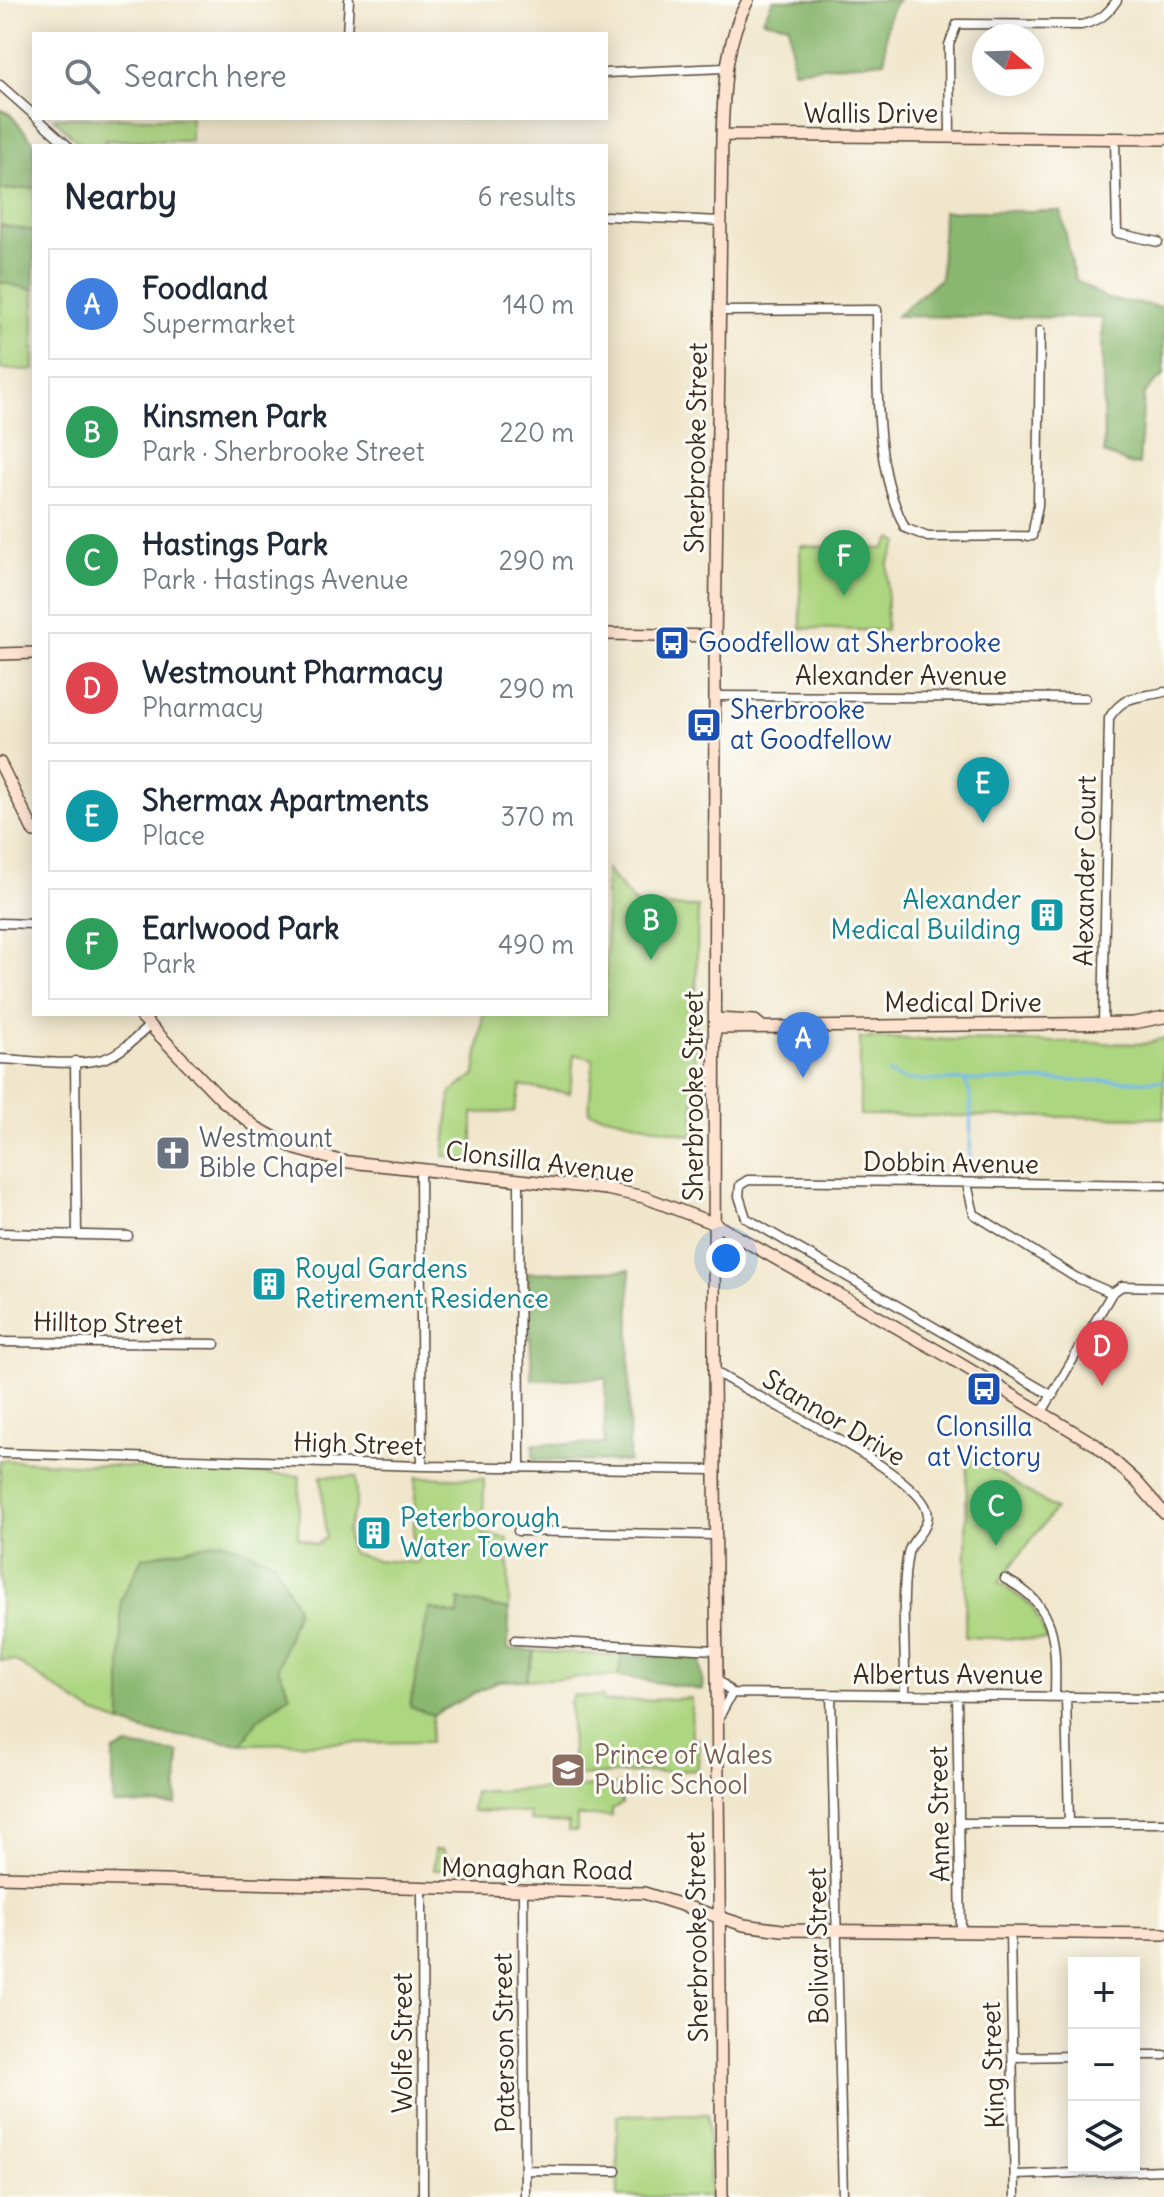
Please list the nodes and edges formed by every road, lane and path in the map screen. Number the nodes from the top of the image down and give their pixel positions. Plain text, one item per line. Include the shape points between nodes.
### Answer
1 (349, 0) edge
2 (748, 0) edge
3 (1117, 0) edge
4 (347, 32) edge
5 (725, 68) junction
6 (608, 73) edge
7 (0, 85) edge
8 (32, 113) edge
9 (39, 120) edge
10 (722, 135) junction
11 (950, 136) junction
12 (1115, 138) junction
13 (1164, 139) edge
14 (66, 144) edge
15 (608, 216) edge
16 (721, 221) junction
17 (1158, 242) dead end
18 (720, 311) junction
19 (1040, 331) dead end
20 (608, 634) edge
21 (716, 636) junction
22 (32, 653) edge
23 (0, 654) edge
24 (1164, 692) edge
25 (717, 696) junction
26 (1085, 698) dead end
27 (0, 763) edge
28 (32, 828) edge
29 (0, 923) edge
30 (32, 924) edge
31 (141, 1016) edge
32 (1164, 1017) edge
33 (715, 1024) junction
34 (1103, 1024) junction
35 (149, 1026) junction
36 (0, 1059) edge
37 (75, 1061) junction
38 (420, 1170) junction
39 (519, 1180) junction
40 (967, 1184) junction
41 (1164, 1185) edge
42 (715, 1224) junction
43 (0, 1233) edge
44 (77, 1234) junction
45 (128, 1236) dead end
46 (1164, 1287) edge
47 (1112, 1293) junction
48 (0, 1342) edge
49 (215, 1344) dead end
50 (714, 1371) junction
51 (1053, 1396) junction
52 (1042, 1412) junction
53 (0, 1453) edge
54 (422, 1466) junction
55 (520, 1466) junction
56 (715, 1470) junction
57 (1146, 1492) junction
58 (1164, 1498) edge
59 (1164, 1513) edge
60 (518, 1531) dead end
61 (715, 1535) junction
62 (1005, 1579) dead end
63 (515, 1640) dead end
64 (716, 1650) junction
65 (716, 1677) junction
66 (732, 1693) junction
67 (905, 1694) junction
68 (831, 1695) junction
69 (957, 1696) junction
70 (1055, 1696) junction
71 (1066, 1696) junction
72 (1164, 1698) edge
73 (717, 1723) junction
74 (959, 1823) junction
75 (1069, 1823) junction
76 (1164, 1823) edge
77 (0, 1877) edge
78 (422, 1889) junction
79 (523, 1889) junction
80 (718, 1917) junction
81 (838, 1930) junction
82 (961, 1932) junction
83 (1010, 1932) junction
84 (1164, 1934) edge
85 (1140, 2055) edge
86 (1164, 2055) edge
87 (1068, 2056) edge
88 (1013, 2057) junction
89 (525, 2170) junction
90 (1164, 2170) edge
91 (616, 2171) dead end
92 (1016, 2175) junction
93 (423, 2197) edge
94 (525, 2197) edge
95 (722, 2197) edge
96 (843, 2197) edge
97 (1015, 2197) edge

1 - 4 street
2 - 5 main road, Sherbrooke Street
3 - 11 street via 1109,13 1081,25 957,24 949,45
5 - 6 street
5 - 10 main road, Sherbrooke Street
7 - 8 street
9 - 14 street
10 - 11 main road, Wallis Drive
10 - 16 main road, Sherbrooke Street
11 - 12 main road, Wallis Drive
12 - 13 main road, Wallis Drive
12 - 17 street via 1117,233
15 - 16 street
16 - 18 main road, Sherbrooke Street
18 - 19 street via 877,310 880,429 893,504 905,528 928,537 1032,536 1038,505
18 - 21 main road, Sherbrooke Street
20 - 21 main road
21 - 25 main road, Sherbrooke Street
22 - 23 main road
24 - 34 street, Alexander Court via 1117,704 1109,718
25 - 26 street, Alexander Avenue
25 - 33 main road, Sherbrooke Street
27 - 28 main road
29 - 30 street
31 - 35 main road, Clonsilla Avenue
32 - 34 main road, Medical Drive
33 - 34 main road, Medical Drive
33 - 42 main road, Sherbrooke Street
35 - 37 street via 120,1051
35 - 38 main road, Clonsilla Avenue via 222,1100 257,1128 296,1149 340,1161
36 - 37 street
37 - 44 street
38 - 39 main road, Clonsilla Avenue
38 - 54 street
39 - 42 main road, Clonsilla Avenue via 644,1197
39 - 55 street
40 - 41 street, Dobbin Avenue
40 - 47 street via 974,1214 1075,1277
40 - 51 street, Dobbin Avenue via 748,1180 740,1185 739,1196 746,1218
42 - 50 main road, Sherbrooke Street
42 - 52 main road, Clonsilla Avenue
43 - 44 street
44 - 45 street
46 - 47 street via 1122,1286
47 - 51 street
48 - 49 street, Hilltop Street
50 - 56 main road, Sherbrooke Street
50 - 67 street, Stannor Drive via 881,1465 918,1495 927,1524 909,1550
51 - 52 street
52 - 57 main road, Clonsilla Avenue via 1096,1445
53 - 54 street, High Street
54 - 55 street, High Street
55 - 56 street, High Street
56 - 61 main road, Sherbrooke Street
57 - 58 main road
57 - 59 main road, Clonsilla Avenue
60 - 61 street
61 - 64 main road, Sherbrooke Street
62 - 70 street via 1026,1589 1043,1607 1053,1633
63 - 64 street
64 - 65 main road, Sherbrooke Street
65 - 66 street
65 - 73 main road, Sherbrooke Street
66 - 68 street, Albertus Avenue
66 - 73 street
67 - 68 street, Albertus Avenue
67 - 69 street, Albertus Avenue
68 - 81 street, Bolivar Street
69 - 70 street, Albertus Avenue
69 - 74 street, Anne Street
70 - 71 street, Albertus Avenue
71 - 72 street, Albertus Avenue
71 - 75 street
73 - 80 main road, Sherbrooke Street
74 - 75 street
74 - 82 street, Anne Street
75 - 76 street
77 - 78 main road, Monaghan Road
78 - 79 main road, Monaghan Road
78 - 93 street, Wolfe Street
79 - 80 main road, Monaghan Road via 644,1893
79 - 89 street, Paterson Street
80 - 81 main road, Monaghan Road via 782,1930
80 - 95 main road, Sherbrooke Street
81 - 82 main road, Monaghan Road
81 - 96 street, Bolivar Street
82 - 83 main road, Monaghan Road
83 - 84 main road, Monaghan Road
83 - 88 street, King Street
85 - 86 street
87 - 88 street
88 - 92 street, King Street
89 - 91 street
89 - 94 street, Paterson Street
90 - 92 street
92 - 97 street, King Street

